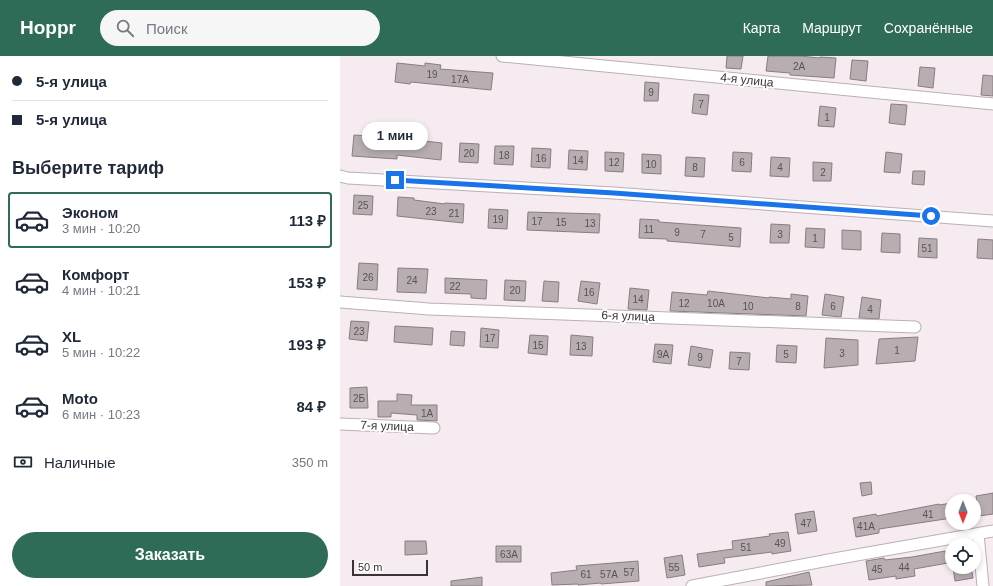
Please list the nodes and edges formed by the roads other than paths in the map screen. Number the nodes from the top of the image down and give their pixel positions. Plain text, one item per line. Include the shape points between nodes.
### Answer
1 (502, 56) edge
2 (993, 104) edge
3 (340, 176) edge
4 (993, 221) edge
5 (340, 302) edge
6 (915, 327) dead end
7 (340, 424) edge
8 (434, 428) dead end
9 (993, 531) edge
10 (978, 534) junction
11 (692, 586) edge
12 (983, 586) edge

1 - 2 street, 4-я улица
3 - 4 street
5 - 6 street, 6-я улица via 429,309
7 - 8 street, 7-я улица
9 - 10 street
10 - 11 street via 834,558
10 - 12 street

